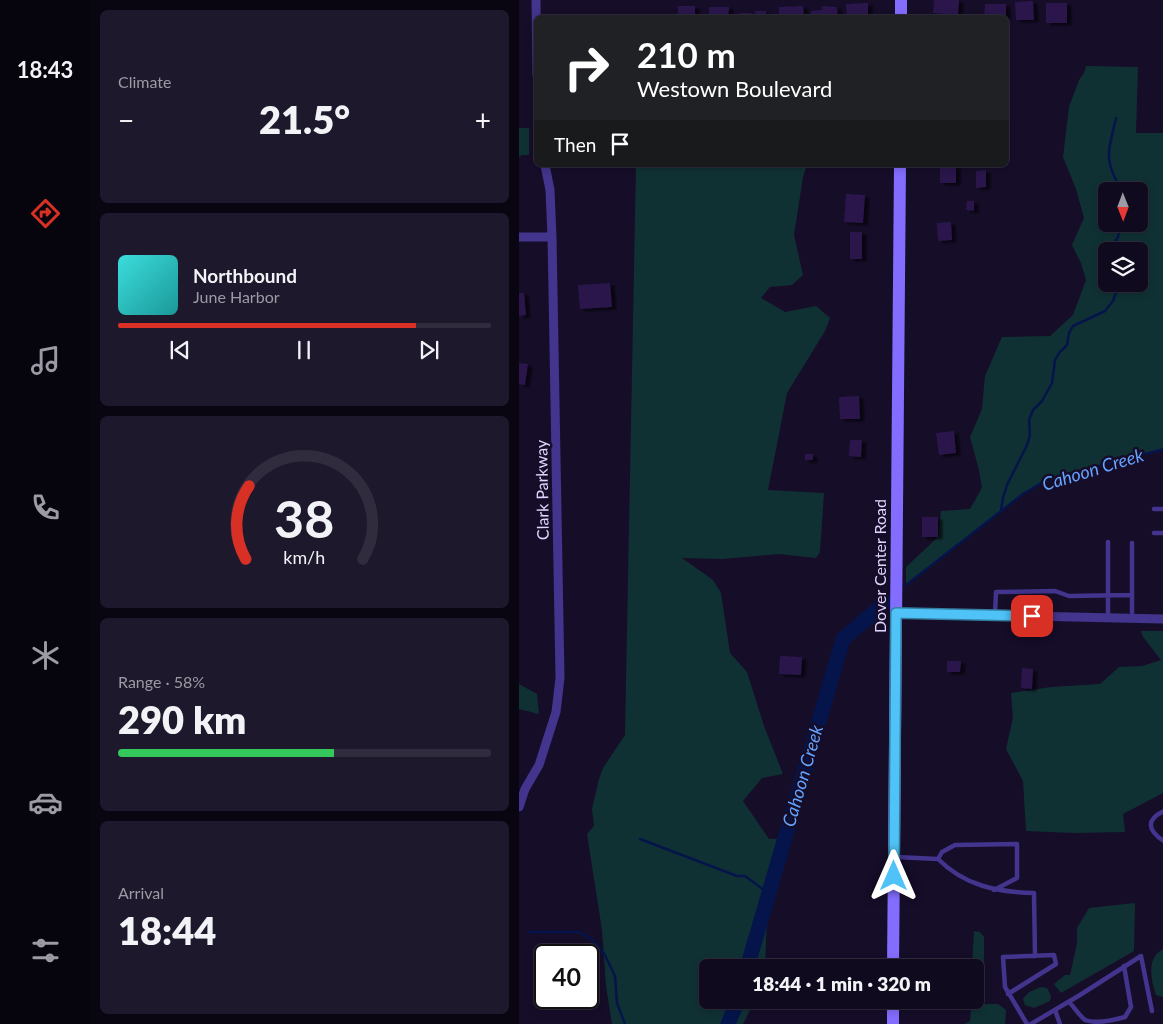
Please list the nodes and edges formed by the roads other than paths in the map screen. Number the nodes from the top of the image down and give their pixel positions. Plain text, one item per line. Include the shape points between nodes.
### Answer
1 (536, 0) edge
2 (901, 0) edge
3 (536, 15) edge
4 (901, 15) edge
5 (545, 167) edge
6 (900, 167) edge
7 (519, 237) edge
8 (551, 237) junction
9 (1154, 509) dead end
10 (1163, 509) edge
11 (1154, 533) dead end
12 (1163, 533) edge
13 (1108, 542) dead end
14 (1132, 543) dead end
15 (1108, 595) junction
16 (1132, 596) junction
17 (896, 613) junction
18 (995, 615) junction
19 (1108, 618) junction
20 (1132, 618) junction
21 (1163, 619) edge
22 (522, 787) edge
23 (519, 808) edge
24 (1163, 811) edge
25 (1163, 841) edge
26 (894, 857) junction
27 (937, 859) junction
28 (994, 890) junction
29 (1035, 956) junction
30 (893, 959) edge
31 (1124, 966) junction
32 (1008, 994) junction
33 (1069, 1002) junction
34 (893, 1009) edge
35 (1055, 1010) junction
36 (1152, 1011) dead end
37 (893, 1024) edge
38 (1027, 1024) edge
39 (1031, 1024) edge
40 (1060, 1024) edge

1 - 3 street
2 - 4 street
5 - 8 street, Clark Parkway via 550,190
6 - 17 street, Dover Center Road
7 - 8 street
8 - 22 street, Clark Parkway via 560,678 556,712 539,765
9 - 10 lane
11 - 12 lane
13 - 15 lane
14 - 16 lane
15 - 16 lane
15 - 18 lane via 1069,596 1055,591 996,592
15 - 19 lane
16 - 20 lane
17 - 18 street
17 - 26 street, Dover Center Road
18 - 19 street
19 - 20 street
20 - 21 street
22 - 23 street, Clark Parkway
24 - 25 lane via 1151,821 1150,828
26 - 27 lane
26 - 30 street, Dover Center Road
27 - 28 lane via 959,875
27 - 28 lane via 955,845 1017,844 1017,878
28 - 29 lane via 1034,893
29 - 32 lane via 1003,957
29 - 32 lane via 1054,955 1056,964
31 - 33 lane
31 - 33 lane via 1131,1007 1125,1017 1090,1022
31 - 36 lane via 1141,956
32 - 38 lane
33 - 35 lane
34 - 37 street
35 - 39 lane
35 - 40 lane

